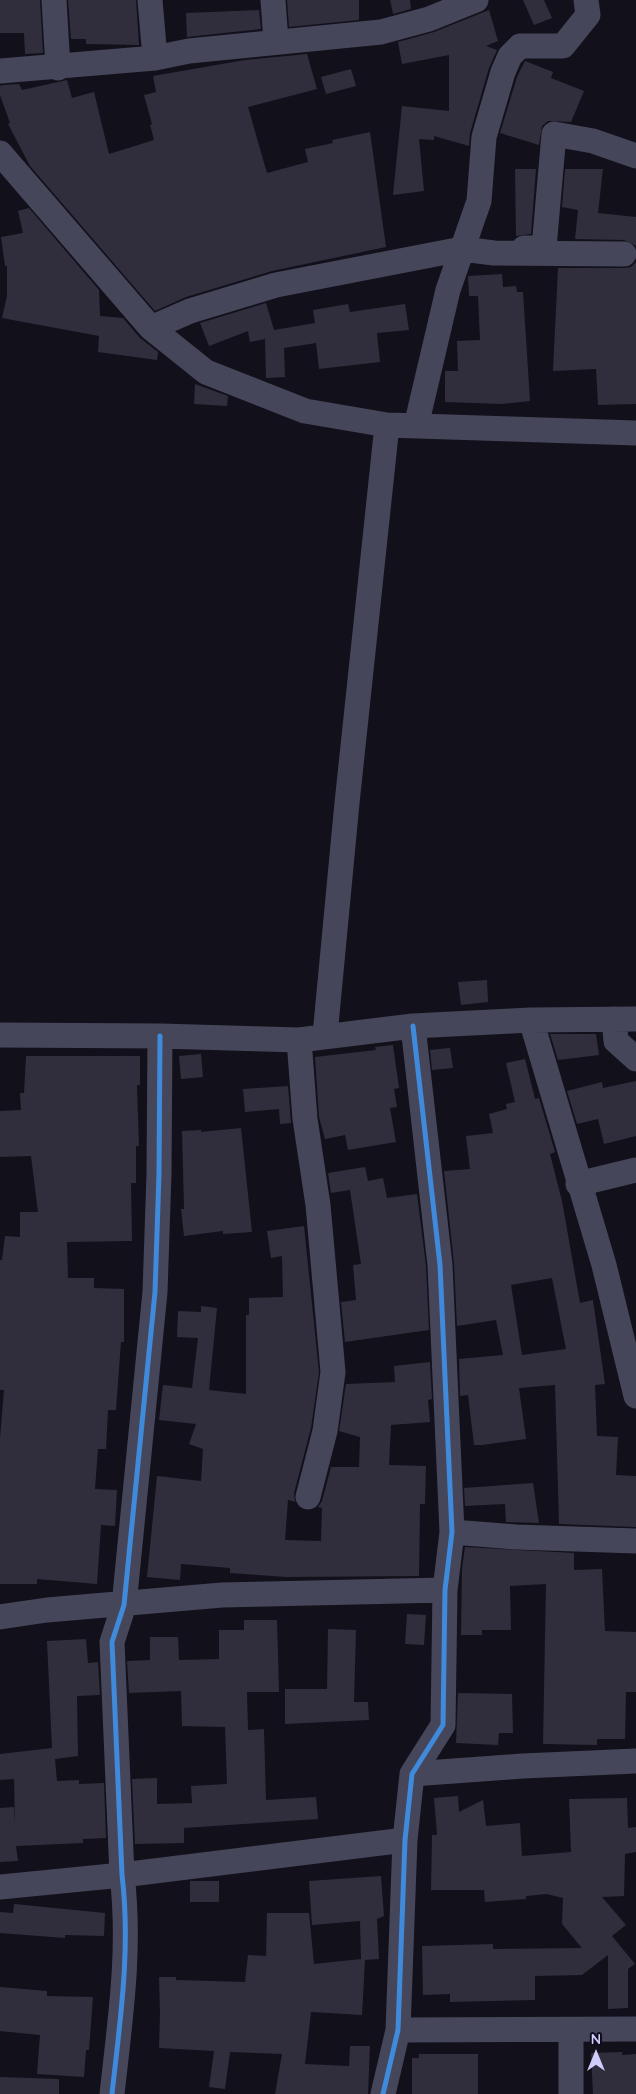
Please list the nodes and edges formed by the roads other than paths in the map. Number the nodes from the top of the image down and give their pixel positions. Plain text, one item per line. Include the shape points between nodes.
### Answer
1 (54, 0) edge
2 (150, 0) edge
3 (273, 0) edge
4 (476, 0) edge
5 (586, 0) edge
6 (426, 9) edge
7 (276, 41) junction
8 (155, 58) junction
9 (58, 68) junction
10 (0, 71) edge
11 (0, 153) edge
12 (636, 156) edge
13 (462, 248) junction
14 (624, 254) dead end
15 (151, 328) junction
16 (387, 425) junction
17 (416, 426) junction
18 (636, 433) edge
19 (625, 1019) edge
20 (531, 1020) junction
21 (413, 1026) junction
22 (0, 1035) edge
23 (325, 1035) junction
24 (160, 1036) junction
25 (300, 1040) junction
26 (636, 1059) edge
27 (636, 1170) edge
28 (578, 1184) junction
29 (627, 1321) edge
30 (636, 1396) edge
31 (308, 1497) dead end
32 (452, 1532) junction
33 (636, 1541) edge
34 (445, 1590) junction
35 (124, 1605) junction
36 (0, 1618) edge
37 (636, 1761) edge
38 (412, 1774) junction
39 (404, 1840) junction
40 (122, 1875) junction
41 (0, 1887) edge
42 (636, 2029) edge
43 (398, 2030) junction
44 (571, 2030) junction
45 (112, 2094) edge
46 (383, 2094) edge
47 (571, 2094) edge

1 - 9 street
2 - 8 street
3 - 7 street
4 - 6 street
5 - 13 street via 588,15 563,46 520,46 510,56 484,137 479,201
6 - 7 street via 381,32
7 - 8 street
8 - 9 street
9 - 10 street
11 - 15 street
12 - 13 street via 593,141 554,134 544,248
13 - 14 street via 494,252
13 - 15 street via 276,285 190,311
13 - 17 street via 448,290
15 - 16 street via 206,372 248,390 305,411
16 - 17 street
16 - 23 street
17 - 18 street
19 - 20 street
19 - 26 street via 616,1041
20 - 21 street
20 - 28 street
21 - 23 street
21 - 32 street via 440,1265
22 - 24 street
23 - 25 street
24 - 25 street
24 - 35 street via 155,1292
25 - 31 street via 305,1119 318,1205 333,1372 325,1431
27 - 28 street
28 - 29 street via 604,1265
29 - 30 street
32 - 33 street
32 - 34 street
34 - 35 street via 222,1595
34 - 38 street via 443,1725
35 - 36 street via 47,1610
35 - 40 street via 112,1642
37 - 38 street
38 - 39 street
39 - 40 street
39 - 43 street
40 - 41 street
40 - 45 street via 126,1910 125,1972
42 - 44 street
43 - 44 street
43 - 46 street
44 - 47 street

